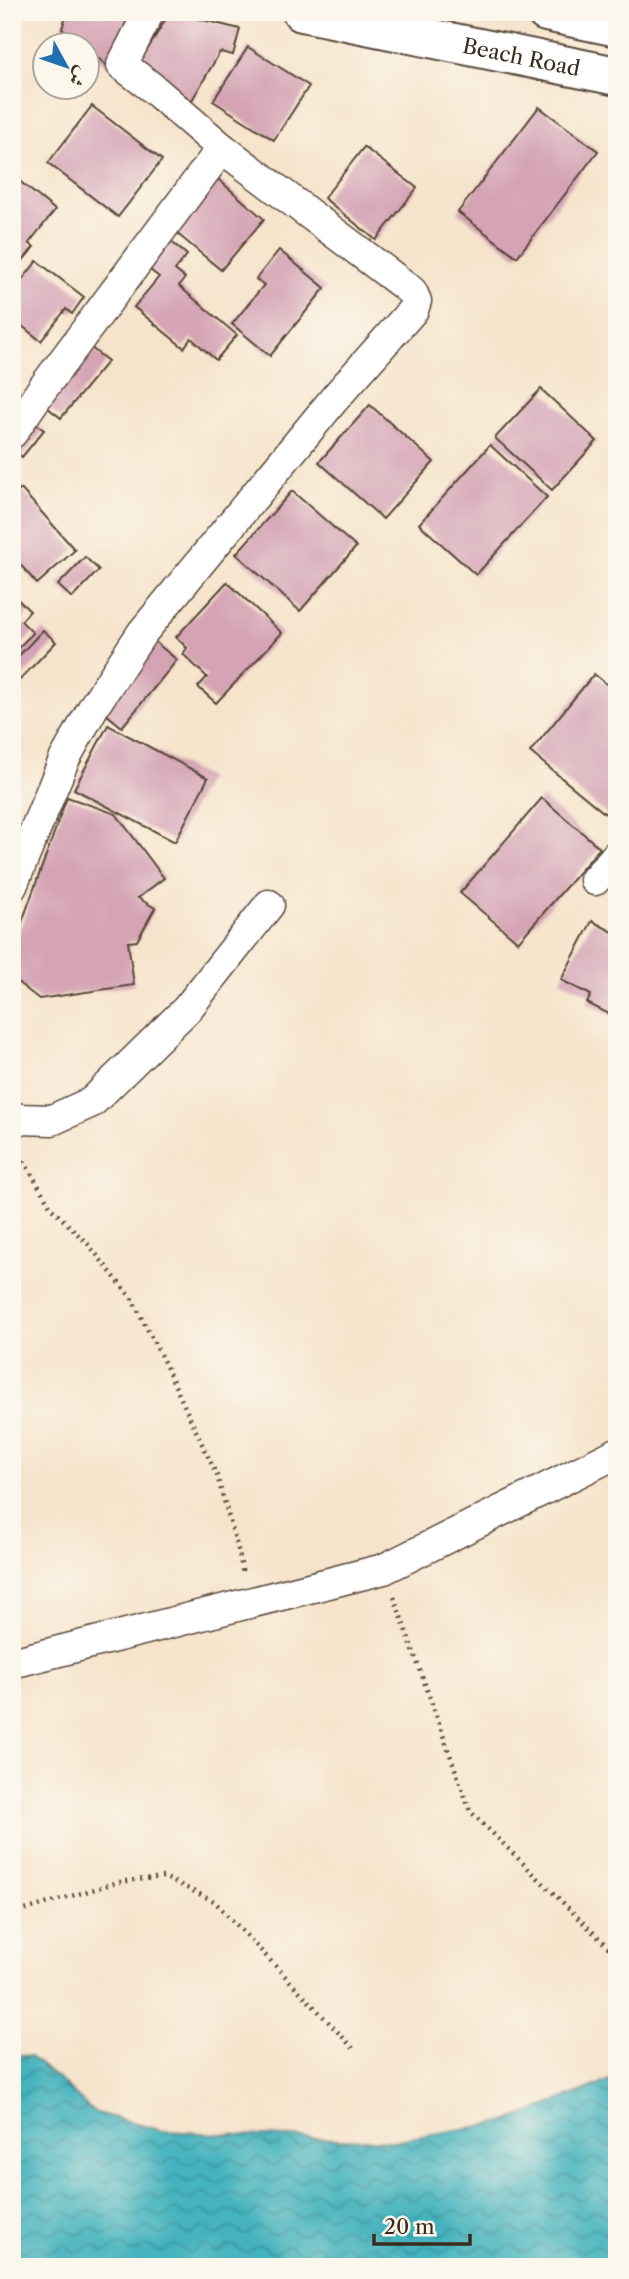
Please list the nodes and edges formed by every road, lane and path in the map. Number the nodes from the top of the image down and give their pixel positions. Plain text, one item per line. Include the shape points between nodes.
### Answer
1 (149, 12) edge
2 (302, 12) edge
3 (546, 12) edge
4 (617, 27) edge
5 (617, 76) edge
6 (222, 148) junction
7 (12, 433) edge
8 (617, 855) edge
9 (595, 880) dead end
10 (12, 886) edge
11 (269, 905) dead end
12 (12, 1116) edge
13 (12, 1141) edge
14 (617, 1453) edge
15 (384, 1569) junction
16 (247, 1603) junction
17 (12, 1663) edge
18 (12, 1914) edge
19 (617, 1956) edge
20 (353, 2048) dead end

1 - 6 street via 122,65
2 - 5 highway, Beach Road
3 - 4 highway
6 - 7 street
6 - 10 street via 405,286 416,301 142,633 64,760
8 - 9 street
11 - 12 street via 187,1009 92,1102 52,1120
13 - 16 path via 52,1209 89,1245 132,1299 217,1476 239,1553
14 - 15 street
15 - 16 street
15 - 19 path via 470,1811
16 - 17 street
18 - 20 path via 118,1882 164,1877 214,1901

